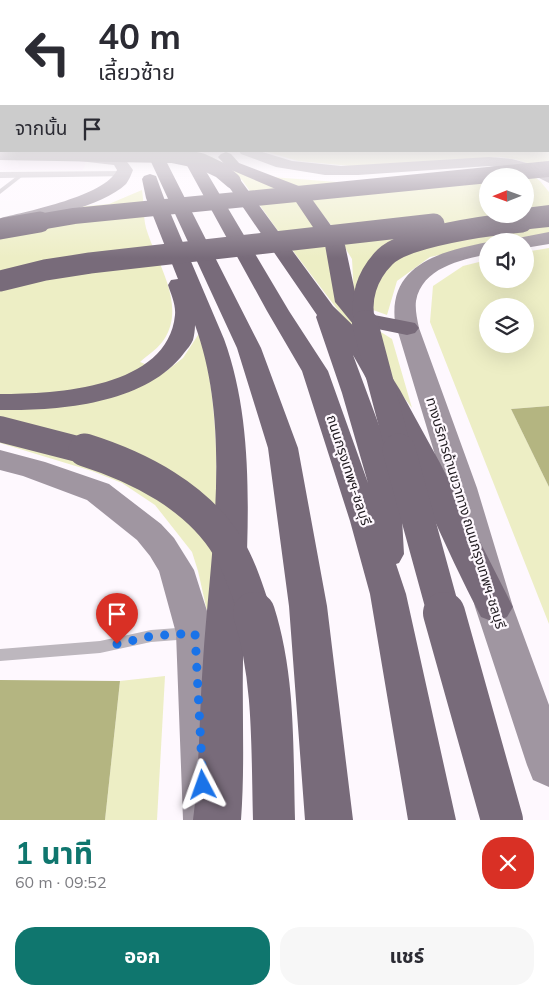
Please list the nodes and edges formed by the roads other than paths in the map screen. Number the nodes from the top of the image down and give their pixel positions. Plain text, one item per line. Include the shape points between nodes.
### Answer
1 (12, 182) edge
2 (116, 182) edge
3 (151, 182) edge
4 (168, 182) edge
5 (204, 182) edge
6 (234, 182) edge
7 (274, 182) edge
8 (415, 182) edge
9 (0, 192) edge
10 (155, 198) junction
11 (549, 210) edge
12 (534, 212) edge
13 (479, 219) edge
14 (549, 219) edge
15 (0, 223) edge
16 (0, 229) edge
17 (549, 238) edge
18 (534, 240) edge
19 (479, 251) edge
20 (0, 281) edge
21 (325, 311) junction
22 (407, 328) junction
23 (0, 402) edge
24 (0, 429) edge
25 (0, 460) edge
26 (388, 594) junction
27 (494, 607) junction
28 (195, 633) junction
29 (0, 655) edge
30 (549, 765) edge
31 (207, 820) edge
32 (218, 820) edge
33 (274, 820) edge
34 (328, 820) edge
35 (432, 820) edge
36 (502, 820) edge

1 - 9 lane
2 - 15 main road via 90,198
3 - 10 highway
4 - 34 highway via 249,348 283,448 308,606
5 - 26 highway, ถนนกรุงเทพฯ-ชลบุรี via 316,372
6 - 21 highway, bridge
7 - 22 highway via 298,192 336,245 346,302 355,313 361,319
8 - 16 highway, bridge via 74,216
10 - 23 highway via 157,226 178,280 186,316 175,349 154,368 125,385 49,402
10 - 32 highway via 214,343 226,408 231,538
11 - 12 highway
13 - 20 highway, bridge via 83,264
14 - 36 highway, bridge via 445,234 399,248 385,257 366,283 362,311 383,397
17 - 18 main road
19 - 22 main road, ทางบริการด้านขวาทาง ถนนกรุงเทพฯ-ชลบุรี via 438,262 422,272 406,295
21 - 26 highway via 384,482
21 - 27 highway via 358,342 387,390
22 - 27 main road, ทางบริการด้านขวาทาง ถนนกรุงเทพฯ-ชลบุรี via 461,488
24 - 33 highway, bridge via 86,451 134,468 188,503 207,519 225,542 255,613 265,662
25 - 28 main road via 34,468 98,492 148,532 176,570
26 - 35 highway, ถนนกรุงเทพฯ-ชลบุรี
27 - 30 main road, ทางบริการด้านขวาทาง ถนนกรุงเทพฯ-ชลบุรี
28 - 29 lane via 152,636 100,647
28 - 31 main road

